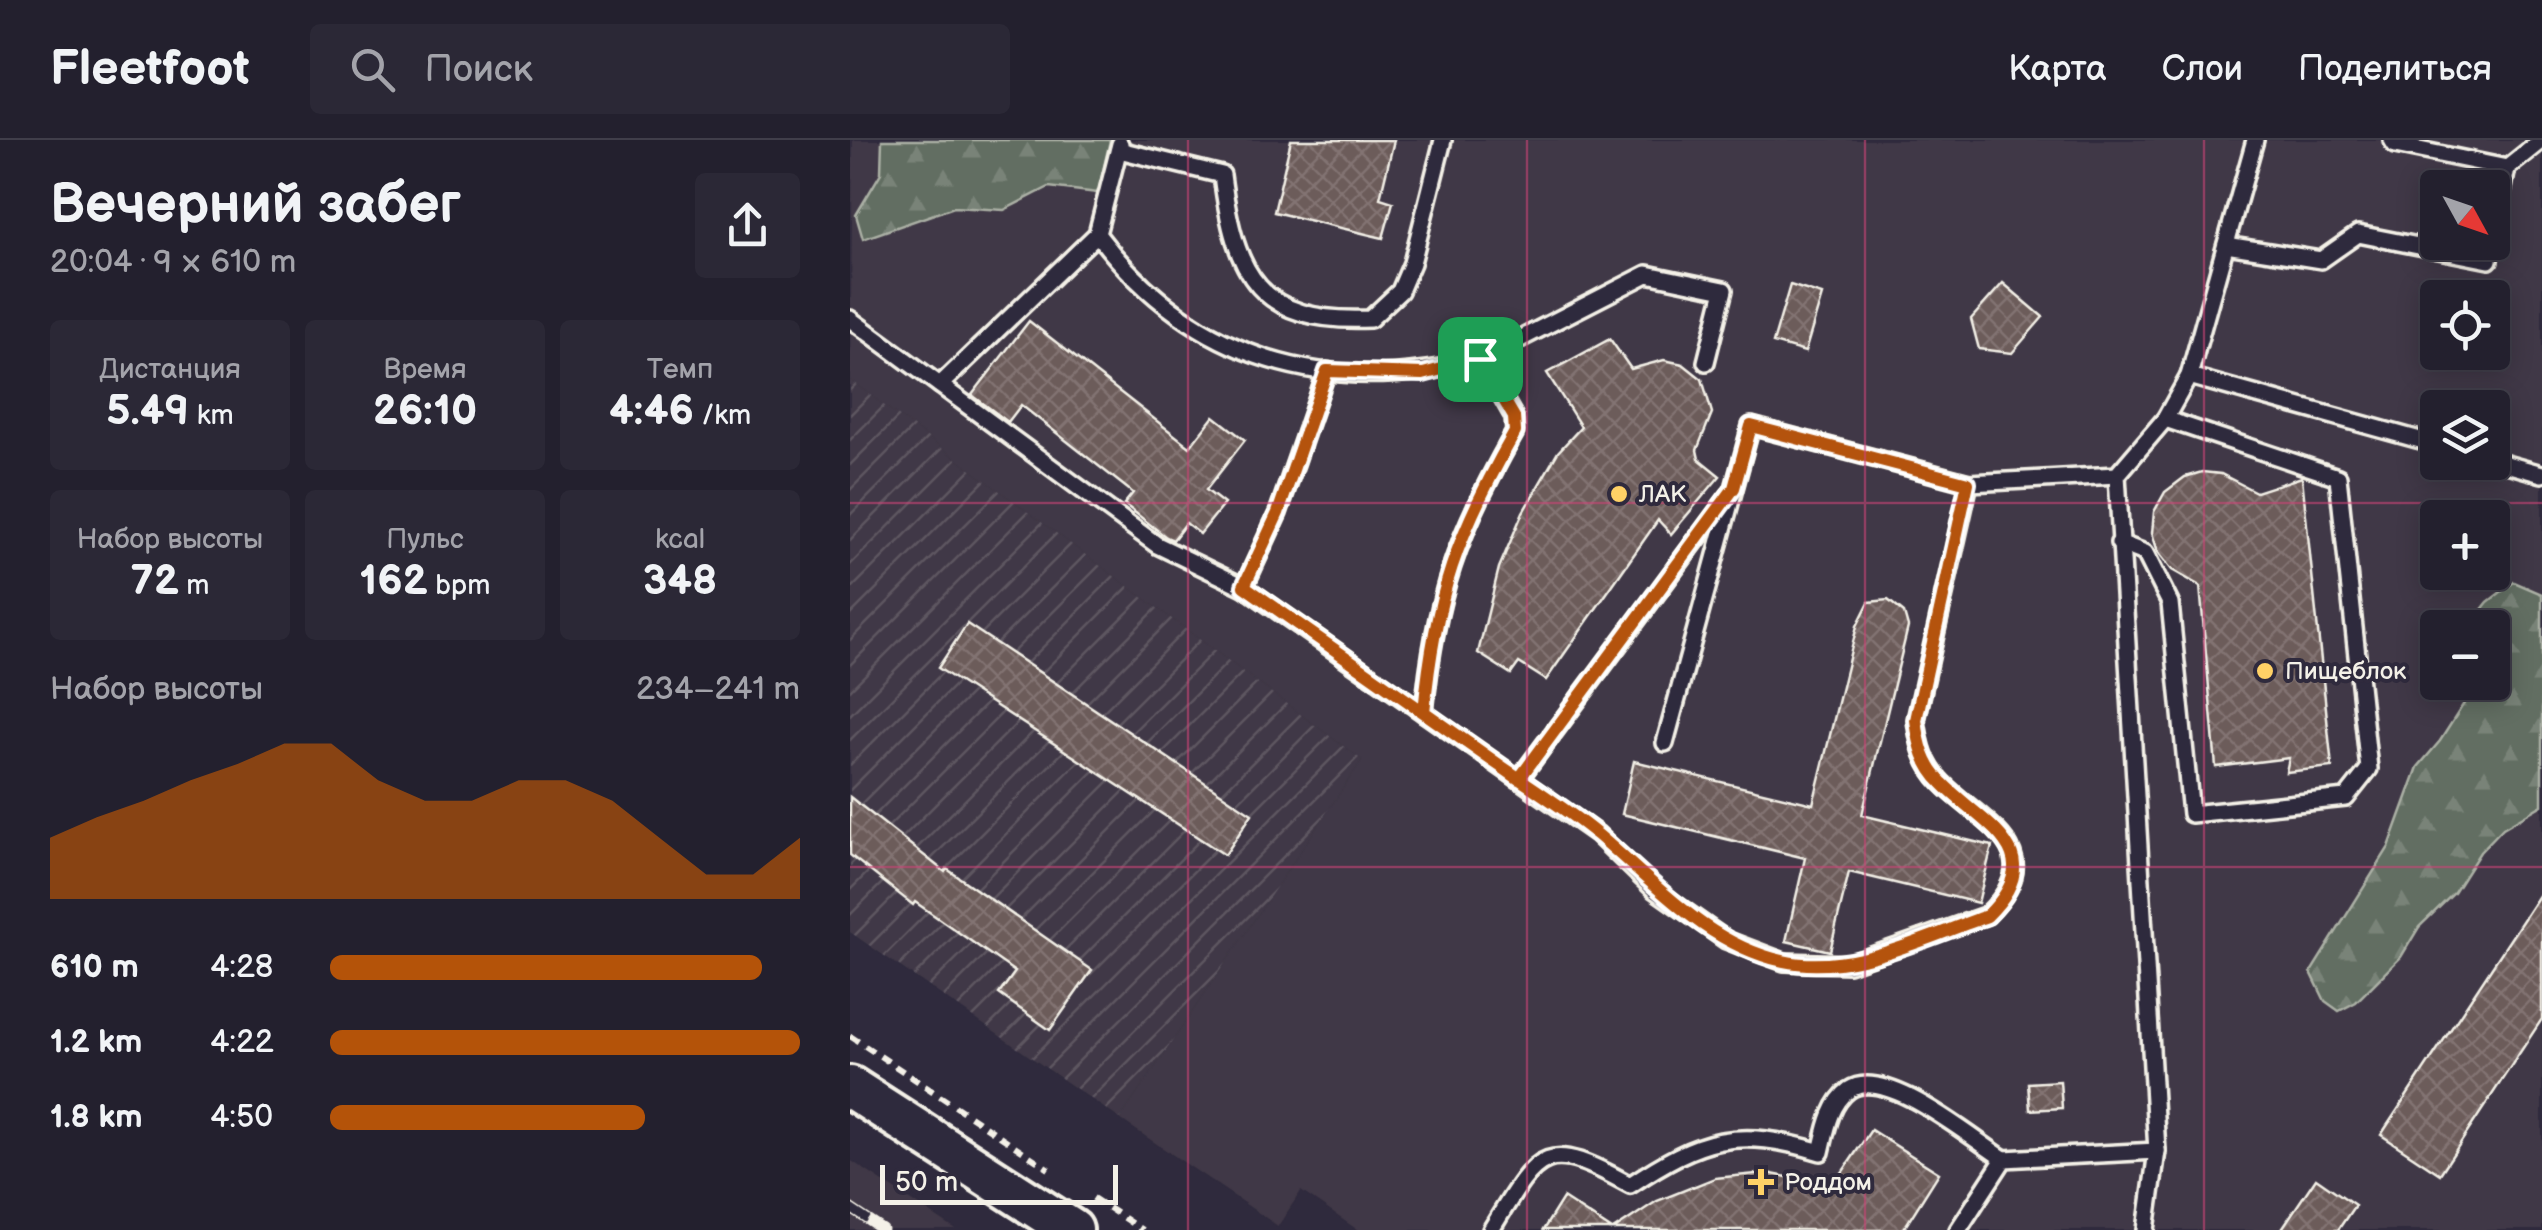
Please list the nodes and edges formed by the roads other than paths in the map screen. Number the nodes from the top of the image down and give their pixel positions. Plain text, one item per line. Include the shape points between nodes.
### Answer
1 (1443, 140) edge
2 (2254, 140) edge
3 (2392, 140) edge
4 (2542, 140) edge
5 (1120, 145) edge
6 (2507, 168) joint
7 (1097, 234) junction
8 (2226, 245) junction
9 (2420, 246) edge
10 (850, 319) edge
11 (1480, 359) junction
12 (1706, 362) dead end
13 (1327, 371) junction
14 (2189, 376) junction
15 (940, 385) junction
16 (2165, 419) junction
17 (2420, 440) edge
18 (2510, 465) edge
19 (2542, 474) edge
20 (2117, 476) junction
21 (1968, 483) junction
22 (1734, 488) junction
23 (2118, 543) junction
24 (1244, 586) junction
25 (1424, 712) junction
26 (1666, 743) dead end
27 (1519, 779) junction
28 (850, 1087) edge
29 (2157, 1151) junction
30 (2004, 1160) junction
31 (1072, 1230) edge
32 (1490, 1230) edge
33 (1958, 1230) edge
34 (2146, 1230) edge

1 - 5 lane via 1400,290 1370,319 1325,321 1288,309 1247,277 1229,233 1222,175
2 - 8 lane
3 - 6 lane
4 - 6 lane
5 - 7 lane
7 - 13 lane via 1146,290 1202,330 1291,367
7 - 15 lane
8 - 9 lane via 2321,260 2358,234
8 - 14 lane
10 - 15 lane
11 - 12 lane via 1647,274 1724,290
11 - 13 lane via 1423,374
11 - 25 lane via 1514,417 1515,432 1470,512 1446,577 1431,634
13 - 24 lane via 1278,513
14 - 16 lane
14 - 17 lane
15 - 24 lane via 1158,545
16 - 20 lane
16 - 23 lane via 2338,477 2369,770 2346,798 2191,814 2170,602 2146,553
18 - 19 lane
20 - 21 lane
20 - 23 lane
21 - 22 lane via 1751,426
21 - 27 lane via 1916,720 1920,751 1940,782 1997,826 2011,852 2013,875 1987,916 1849,964 1784,962 1726,940
22 - 26 lane
22 - 27 lane
23 - 29 lane
24 - 25 lane
25 - 27 lane
28 - 31 street
29 - 30 lane
29 - 34 lane
30 - 32 lane via 1892,1086 1866,1082 1846,1091 1820,1152 1770,1137 1718,1140 1670,1158 1630,1184 1586,1160 1542,1160
30 - 33 lane

